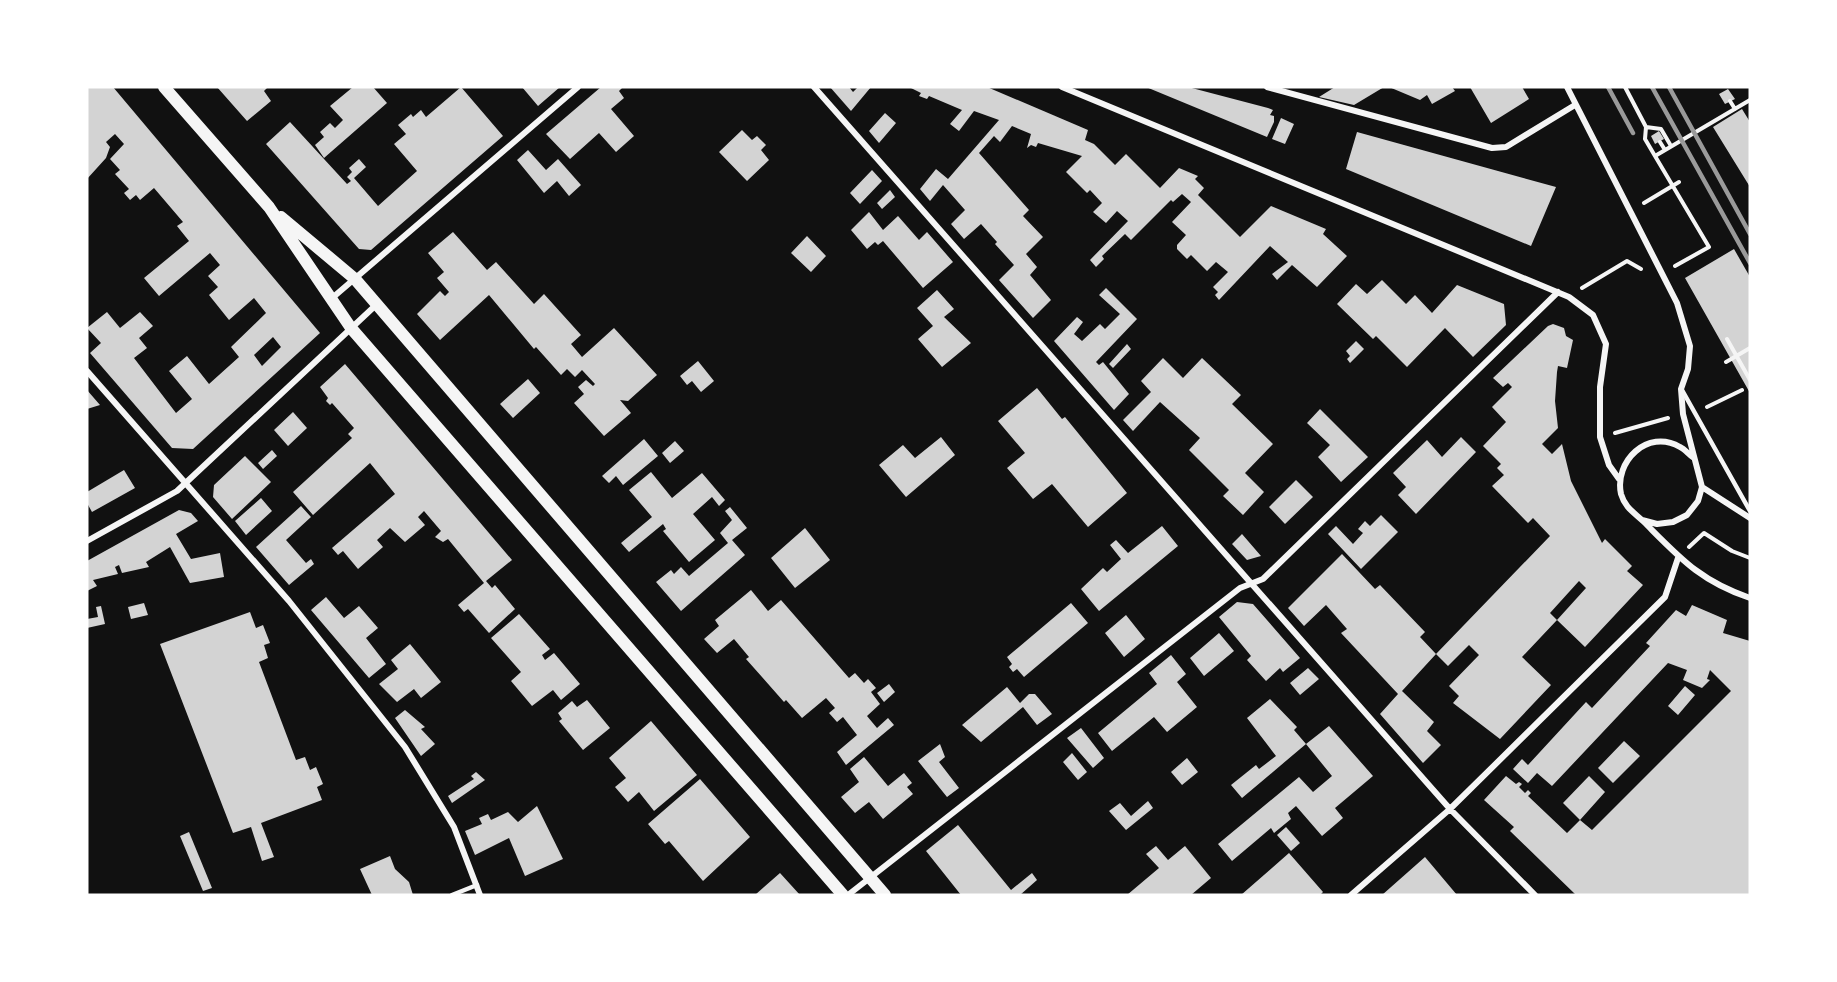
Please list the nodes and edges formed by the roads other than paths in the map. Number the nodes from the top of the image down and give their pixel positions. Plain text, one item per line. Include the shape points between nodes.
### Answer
1 (164, 87) edge
2 (578, 87) edge
3 (814, 87) edge
4 (1062, 87) edge
5 (1267, 87) edge
6 (1567, 87) edge
7 (1575, 105) junction
8 (269, 207) junction
9 (355, 279) junction
10 (1558, 292) junction
11 (331, 299) junction
12 (376, 305) junction
13 (351, 328) junction
14 (87, 371) edge
15 (1682, 389) junction
16 (1694, 458) junction
17 (1620, 479) junction
18 (186, 484) junction
19 (1702, 487) junction
20 (1750, 510) edge
21 (1750, 518) edge
22 (1642, 520) junction
23 (87, 541) edge
24 (1678, 558) junction
25 (1251, 583) junction
26 (1750, 598) edge
27 (1450, 809) junction
28 (870, 877) junction
29 (477, 885) junction
30 (452, 895) edge
31 (480, 895) edge
32 (846, 895) edge
33 (885, 895) edge
34 (1352, 895) edge
35 (1535, 895) edge

1 - 8 main road
2 - 9 street
3 - 25 street
4 - 10 street
5 - 7 street via 1491,148 1506,147
6 - 7 street
7 - 15 street via 1677,303 1690,346
8 - 9 main road
8 - 11 main road
9 - 11 street
9 - 12 main road
10 - 17 street via 1593,315 1606,344 1600,387 1600,437 1609,465
10 - 25 street via 1263,579
11 - 13 main road
12 - 13 street
12 - 28 main road
13 - 18 street
13 - 32 main road
14 - 18 street
15 - 16 street via 1684,426
15 - 20 lane
16 - 17 street via 1679,446 1664,442 1647,444 1630,454
16 - 19 street
17 - 22 street via 1628,508
18 - 23 street
18 - 29 street via 289,601 405,747 454,827
19 - 21 street
19 - 22 street via 1698,501 1680,518 1657,524
22 - 24 street
24 - 26 street via 1712,583
24 - 27 street via 1665,597
25 - 27 street
25 - 28 street
27 - 34 street
27 - 35 street
28 - 32 street
28 - 33 main road
29 - 30 lane
29 - 31 street

